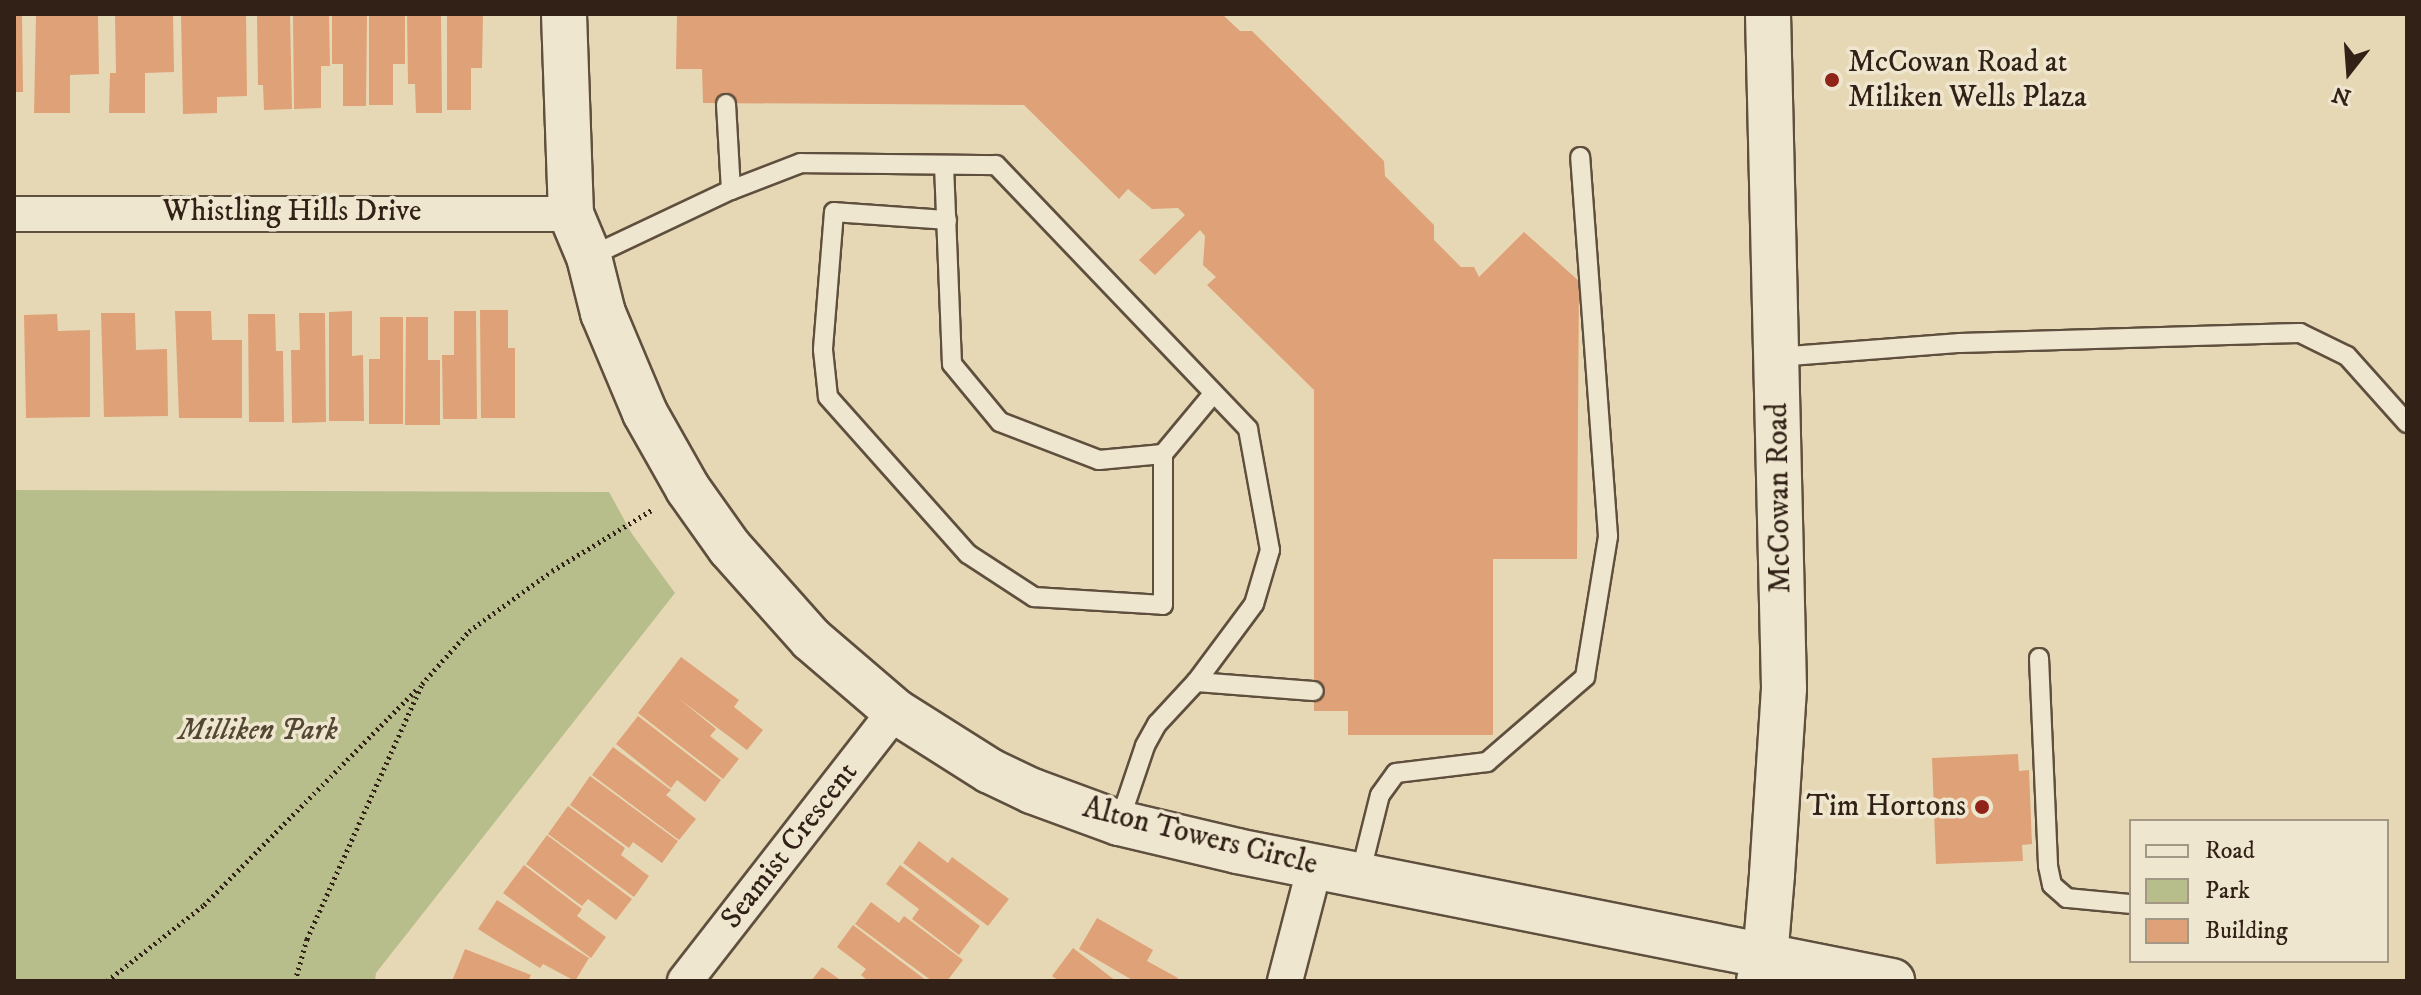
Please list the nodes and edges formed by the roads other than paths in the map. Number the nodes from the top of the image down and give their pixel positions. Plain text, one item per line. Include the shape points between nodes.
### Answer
1 (564, 14) edge
2 (1768, 14) edge
3 (726, 104) dead end
4 (1580, 157) dead end
5 (944, 165) junction
6 (731, 190) junction
7 (14, 214) edge
8 (571, 214) junction
9 (947, 220) junction
10 (589, 257) junction
11 (1777, 357) junction
12 (1213, 394) junction
13 (2407, 423) edge
14 (1163, 454) junction
15 (2039, 658) dead end
16 (1196, 682) junction
17 (1314, 691) dead end
18 (895, 711) junction
19 (1119, 823) junction
20 (1315, 866) junction
21 (1360, 875) junction
22 (2129, 904) edge
23 (1762, 969) edge
24 (685, 981) edge
25 (1285, 981) edge
26 (1892, 981) edge

1 - 8 street, Alton Towers Circle
2 - 11 street, McCowan Road
3 - 6 lane
4 - 21 lane via 1608,536 1585,677 1487,762 1396,773 1380,795
5 - 6 lane via 801,163
5 - 9 lane
5 - 12 lane via 996,165
6 - 10 lane
7 - 8 street, Whistling Hills Drive
8 - 10 street, Alton Towers Circle
9 - 14 lane via 952,364 1000,422 1099,460
9 - 14 lane via 834,212 823,350 828,397 968,554 1034,597 1163,605
10 - 18 street, Alton Towers Circle via 623,366 688,489 730,548 811,639
11 - 13 lane via 1960,343 2300,333 2347,356
11 - 23 street, McCowan Road via 1784,688
12 - 14 lane
12 - 16 lane via 1248,429 1270,550 1254,604
15 - 22 lane via 2052,885 2067,898
16 - 17 lane
16 - 19 lane via 1176,700 1145,746
18 - 19 street, Alton Towers Circle via 1004,778
18 - 24 street, Seamist Crescent
19 - 20 street, Alton Towers Circle
20 - 21 street, Alton Towers Circle
20 - 25 street
21 - 23 street, Alton Towers Circle via 1649,931
23 - 26 street, Alton Towers Circle

